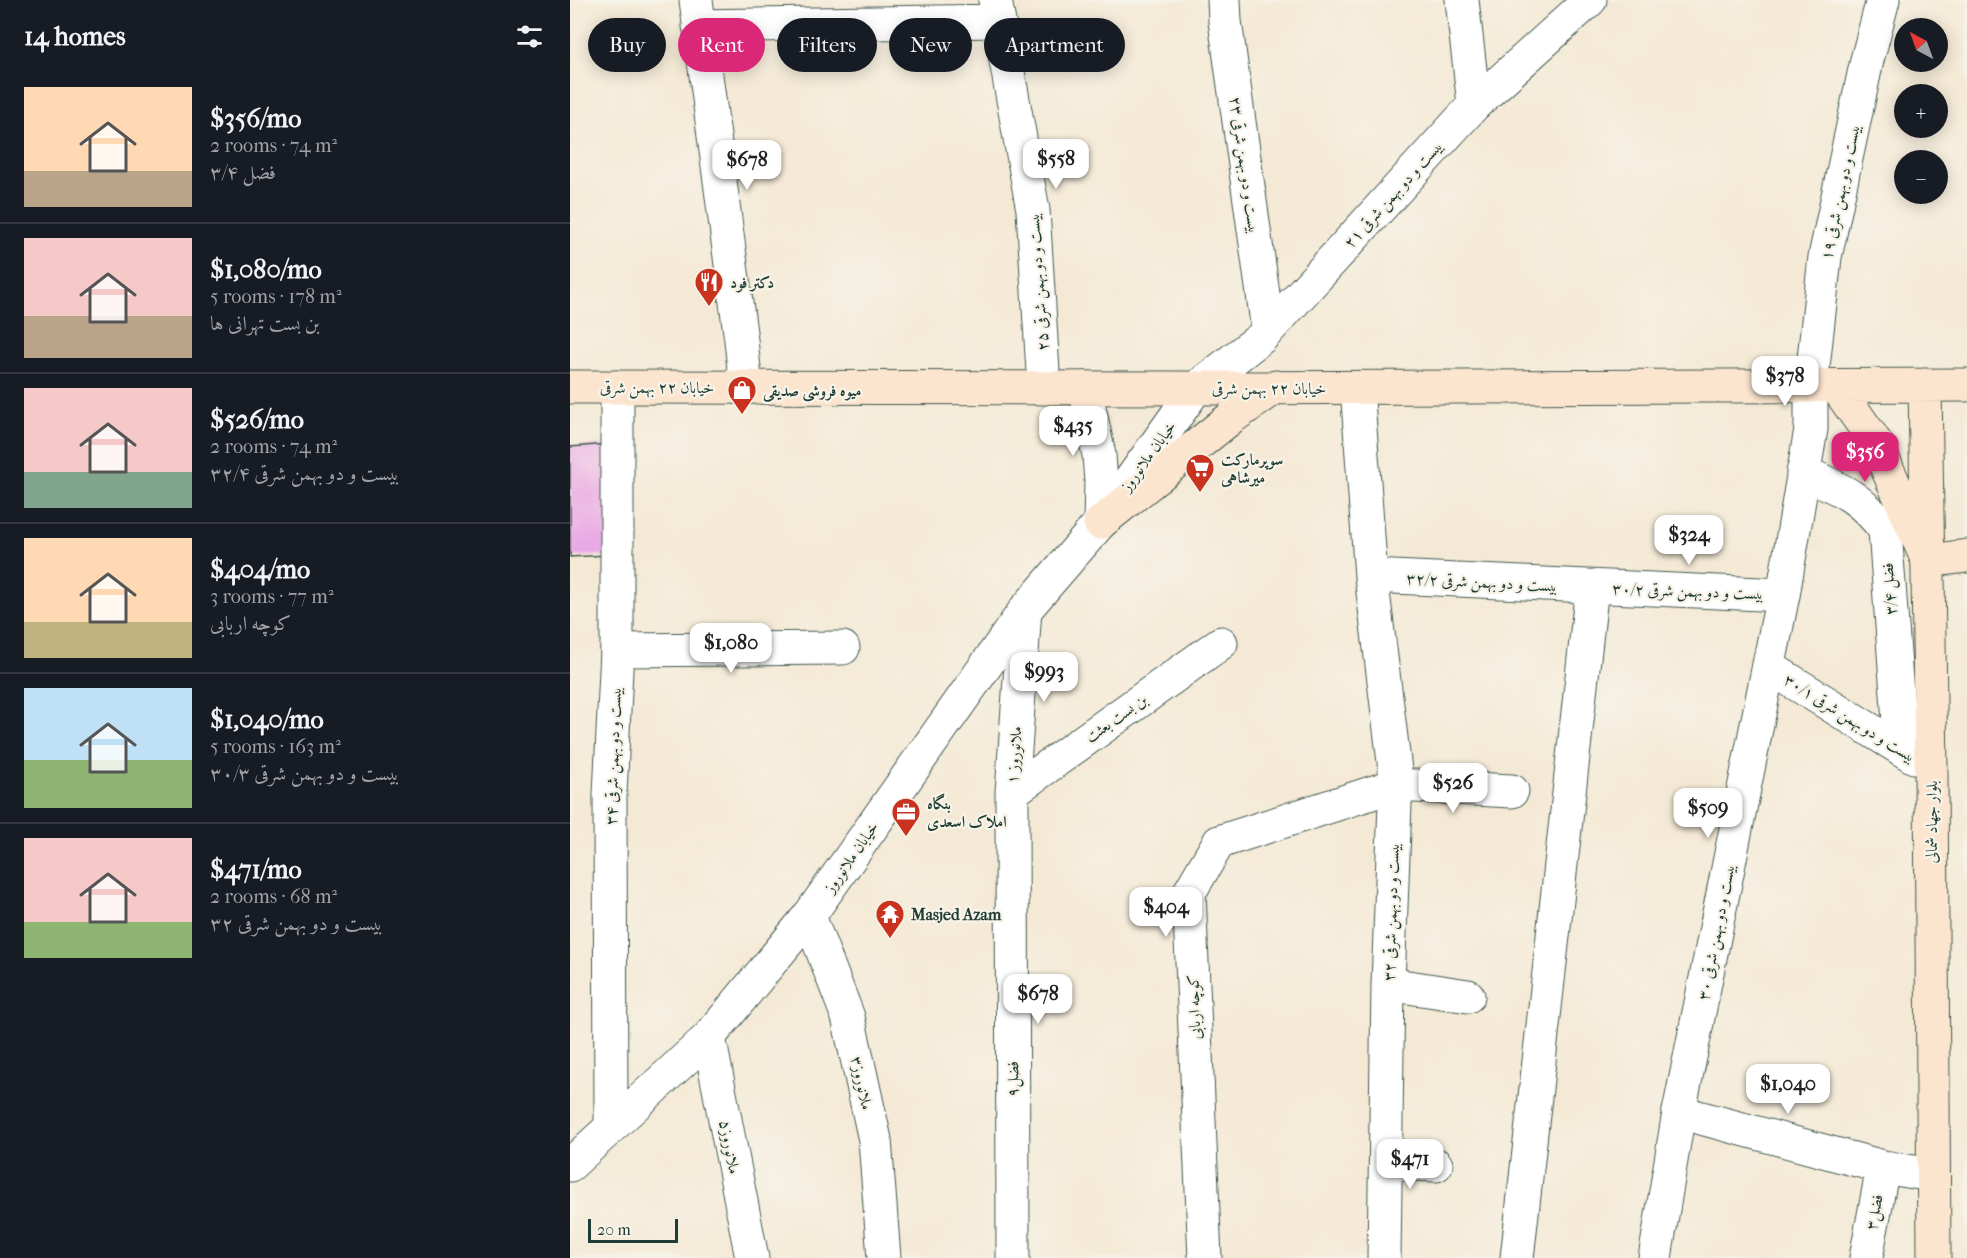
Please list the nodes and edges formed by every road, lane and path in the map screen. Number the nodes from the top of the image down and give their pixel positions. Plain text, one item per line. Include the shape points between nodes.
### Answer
1 (1224, 0) edge
2 (1462, 0) edge
3 (1590, 0) edge
4 (1883, 0) edge
5 (997, 10) edge
6 (698, 13) edge
7 (1474, 105) junction
8 (1268, 330) junction
9 (1967, 385) edge
10 (1823, 386) junction
11 (1925, 386) junction
12 (570, 387) edge
13 (617, 387) junction
14 (1276, 387) junction
15 (746, 388) junction
16 (1044, 388) junction
17 (1085, 388) junction
18 (1196, 388) junction
19 (1358, 388) junction
20 (1811, 429) joint
21 (1803, 472) junction
22 (1100, 523) junction
23 (1967, 556) edge
24 (1928, 561) junction
25 (1371, 576) junction
26 (1592, 587) junction
27 (1783, 595) junction
28 (1025, 610) junction
29 (1221, 644) dead end
30 (843, 648) dead end
31 (617, 650) junction
32 (1769, 668) junction
33 (1901, 749) junction
34 (1931, 768) junction
35 (1396, 785) junction
36 (1512, 791) dead end
37 (1012, 792) junction
38 (809, 916) junction
39 (1388, 984) junction
40 (1468, 996) dead end
41 (709, 1036) junction
42 (1679, 1113) junction
43 (611, 1124) junction
44 (1386, 1163) junction
45 (570, 1165) edge
46 (1436, 1166) dead end
47 (1883, 1167) junction
48 (1932, 1175) junction
49 (752, 1258) edge
50 (884, 1258) edge
51 (1013, 1258) edge
52 (1205, 1258) edge
53 (1384, 1258) edge
54 (1517, 1258) edge
55 (1655, 1258) edge
56 (1866, 1258) edge
57 (1934, 1258) edge

1 - 8 street, بیست و دو بهمن شرقی ۲۳
2 - 7 street
3 - 7 street, بیست و دو بهمن شرقی ۲۱
4 - 10 street, بیست و دو بهمن شرقی ۱۹ via 1825,258
5 - 6 street
5 - 16 street, بیست و دو بهمن شرقی ۲۵ via 1034,210
6 - 15 street
7 - 8 street, بیست و دو بهمن شرقی ۲۱
8 - 18 street, بیست و دو بهمن شرقی ۲۱
9 - 11 main road, خیابان ۲۲ بهمن شرقی
10 - 11 main road, خیابان ۲۲ بهمن شرقی
10 - 19 main road, خیابان ۲۲ بهمن شرقی
10 - 20 street, بیست و دو بهمن شرقی ۱۹
10 - 24 main road via 1876,443
11 - 24 main road, بلوار جهاد شمالی
12 - 13 main road, خیابان ۲۲ بهمن شرقی
13 - 15 main road, خیابان ۲۲ بهمن شرقی
13 - 31 street, بیست و دو بهمن شرقی ۳۴
14 - 18 main road, خیابان ۲۲ بهمن شرقی
14 - 19 main road, خیابان ۲۲ بهمن شرقی
14 - 22 main road via 1232,417
15 - 16 main road, خیابان ۲۲ بهمن شرقی
16 - 17 main road, خیابان ۲۲ بهمن شرقی
17 - 18 main road, خیابان ۲۲ بهمن شرقی
17 - 22 street, خیابان ملانوروز via 1099,454
18 - 22 street, خیابان ملانوروز
19 - 25 street, بیست و دو بهمن شرقی ۳۲
20 - 21 street, بیست و دو بهمن شرقی ۳۰
21 - 27 street, بیست و دو بهمن شرقی ۳۰
21 - 33 street, فضل ۳/۴ via 1853,496 1885,530
22 - 28 street, خیابان ملانوروز
23 - 24 main road
24 - 34 main road, بلوار جهاد شمالی
25 - 26 street, بیست و دو بهمن شرقی ۳۲/۲
25 - 35 street, بیست و دو بهمن شرقی ۳۲
26 - 27 street, بیست و دو بهمن شرقی ۳۰/۲
26 - 54 street
27 - 32 street, بیست و دو بهمن شرقی ۳۰
28 - 37 street, ملانوروز ۱
28 - 38 street, خیابان ملانوروز
29 - 37 street, بن بست بعثت
30 - 31 street
31 - 43 street, بیست و دو بهمن شرقی ۳۴ via 610,794
32 - 33 street, بیست و دو بهمن شرقی ۳۰/۱
32 - 42 street, بیست و دو بهمن شرقی ۳۰
33 - 34 street, بیست و دو بهمن شرقی ۳۰/۱
34 - 48 main road, بلوار جهاد شمالی
35 - 36 street
35 - 39 street, بیست و دو بهمن شرقی ۳۲
35 - 52 street, کوچه اربابی via 1219,842 1190,893
37 - 51 street, فضل۹
38 - 41 street, خیابان ملانوروز
38 - 50 street, ملانوروز۳ via 848,1017 875,1140
39 - 40 street
39 - 44 street, بیست و دو بهمن شرقی ۳۲
41 - 43 street, خیابان ملانوروز
41 - 49 street, ملانوروز۵
42 - 47 street
42 - 55 street, بیست و دو بهمن شرقی ۳۰
43 - 45 street, خیابان ملانوروز
44 - 46 street
44 - 53 street, بیست و دو بهمن شرقی ۳۲
47 - 48 street
47 - 56 street, فضل۳
48 - 57 main road, بلوار جهاد شمالی

